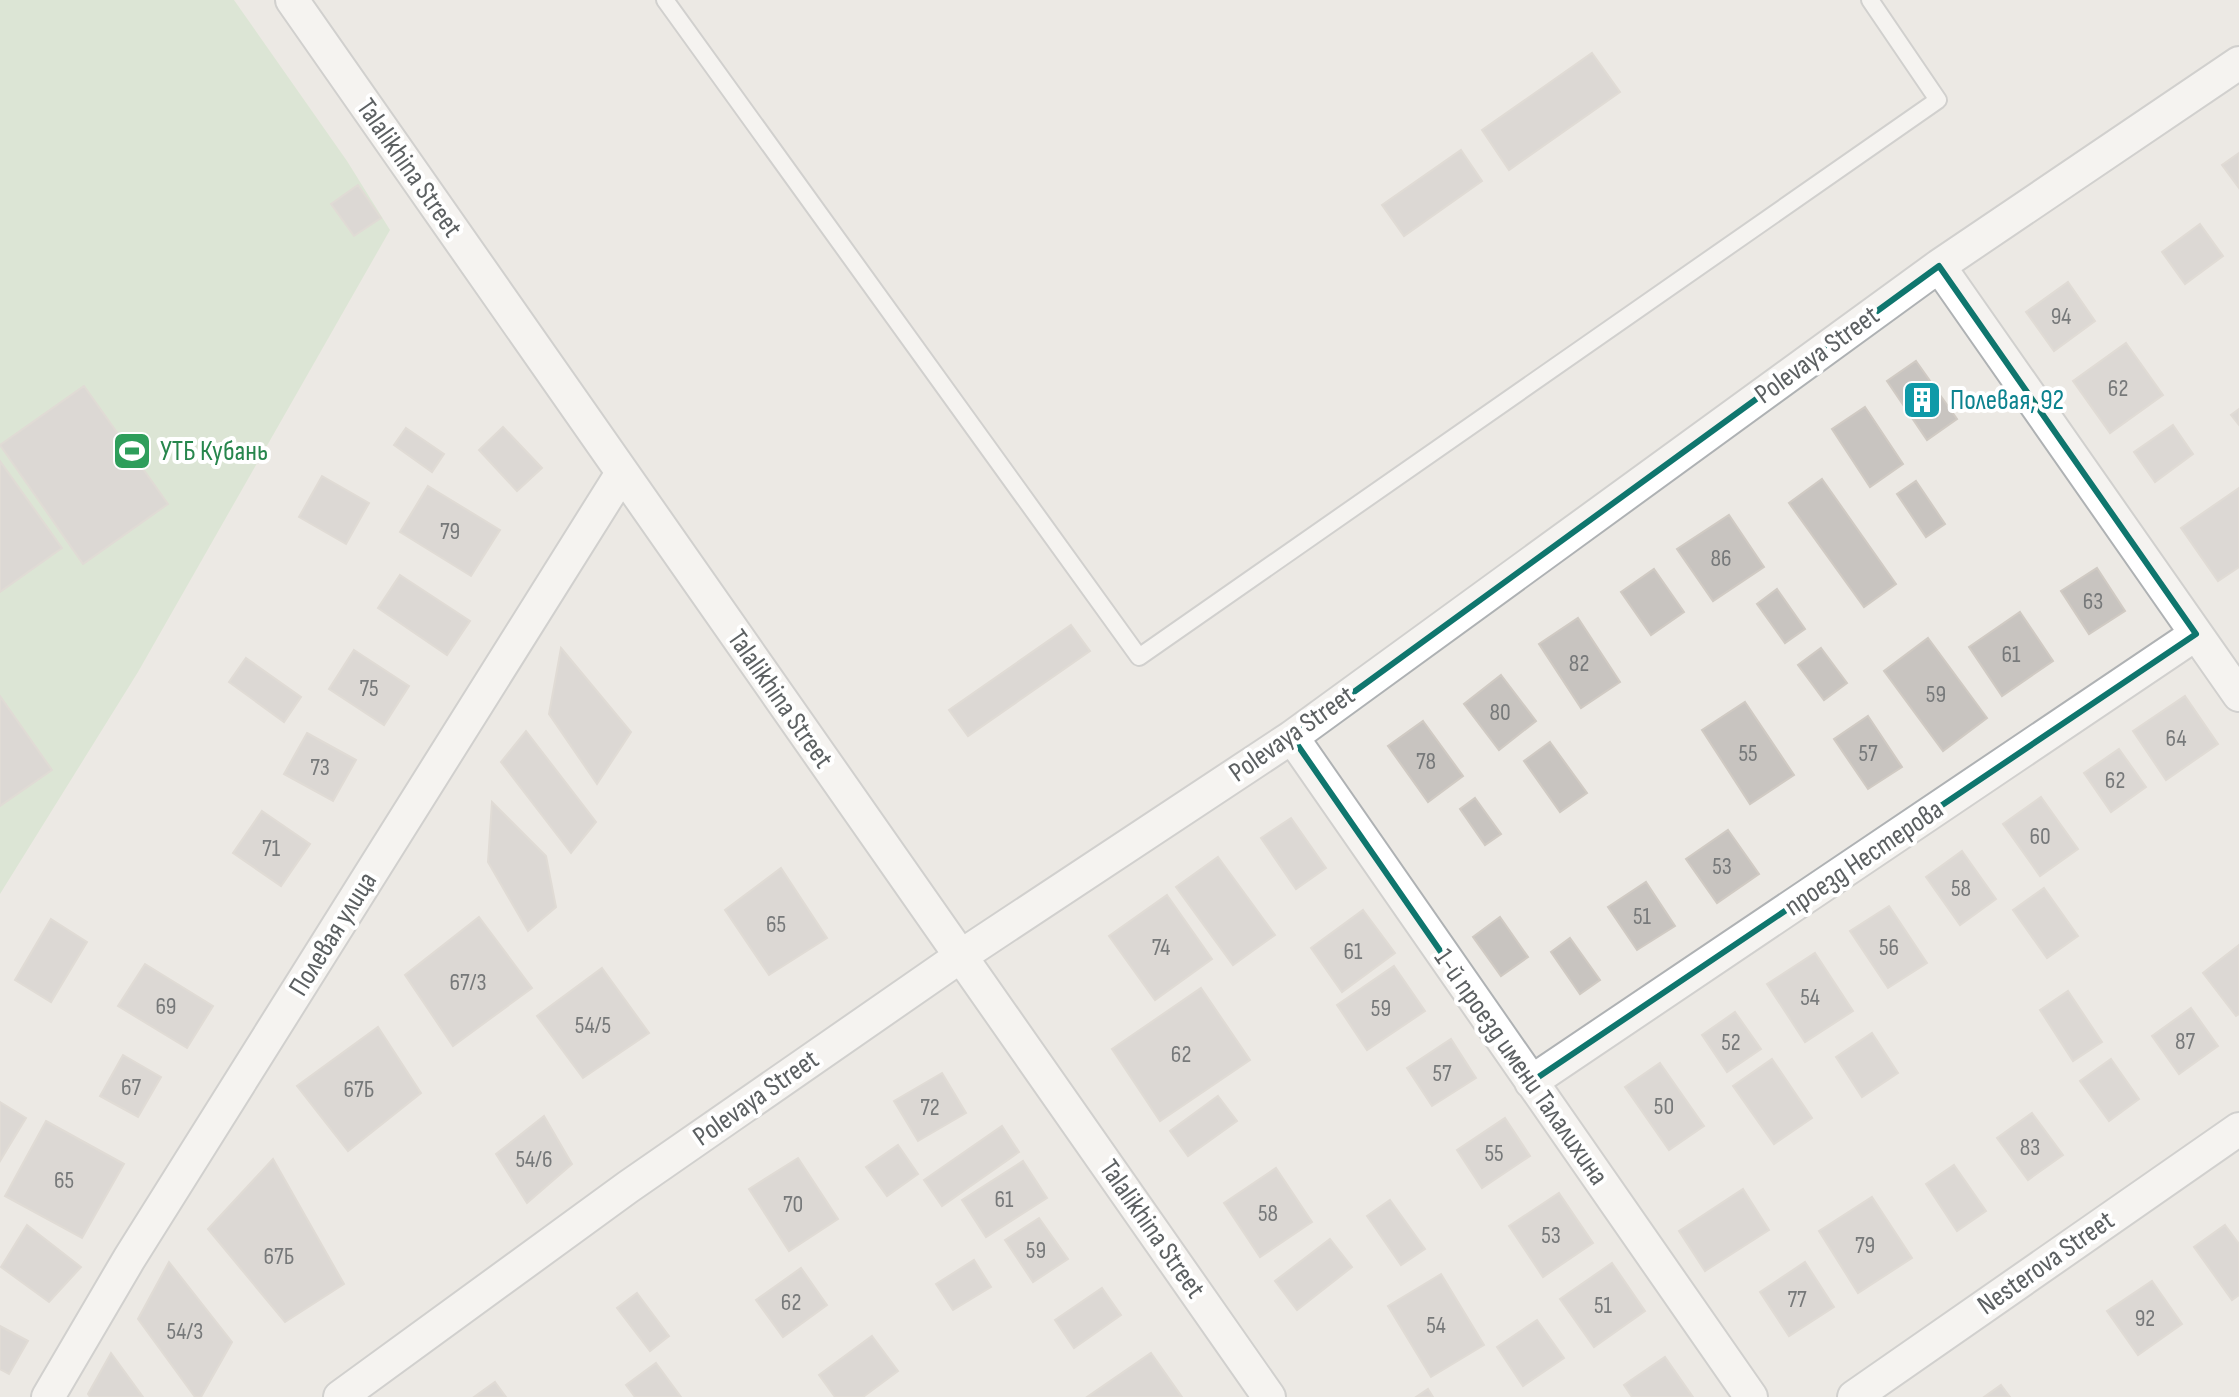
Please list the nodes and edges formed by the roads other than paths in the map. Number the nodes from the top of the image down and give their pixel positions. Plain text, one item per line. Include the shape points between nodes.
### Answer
1 (292, 0) edge
2 (665, 0) edge
3 (1870, 0) edge
4 (2239, 63) edge
5 (1939, 266) junction
6 (622, 473) junction
7 (2196, 634) junction
8 (2239, 695) edge
9 (1292, 737) junction
10 (961, 956) junction
11 (1531, 1082) junction
12 (2239, 1129) edge
13 (48, 1397) edge
14 (340, 1397) edge
15 (1269, 1397) edge
16 (1751, 1397) edge
17 (1854, 1397) edge

1 - 6 street, Talalikhina Street
2 - 3 lane via 1139,657 1938,100
4 - 5 street, Polevaya Street
5 - 7 street
5 - 9 street, Polevaya Street
6 - 10 street, Talalikhina Street
6 - 13 street, Полевая улица via 129,1259
7 - 8 street
7 - 11 street, проезд Нестерова
9 - 10 street, Polevaya Street
9 - 11 street, 1-й проезд имени Талалихина
10 - 14 street, Polevaya Street via 628,1187
10 - 15 street, Talalikhina Street
11 - 16 street, 1-й проезд имени Талалихина
12 - 17 street, Nesterova Street

